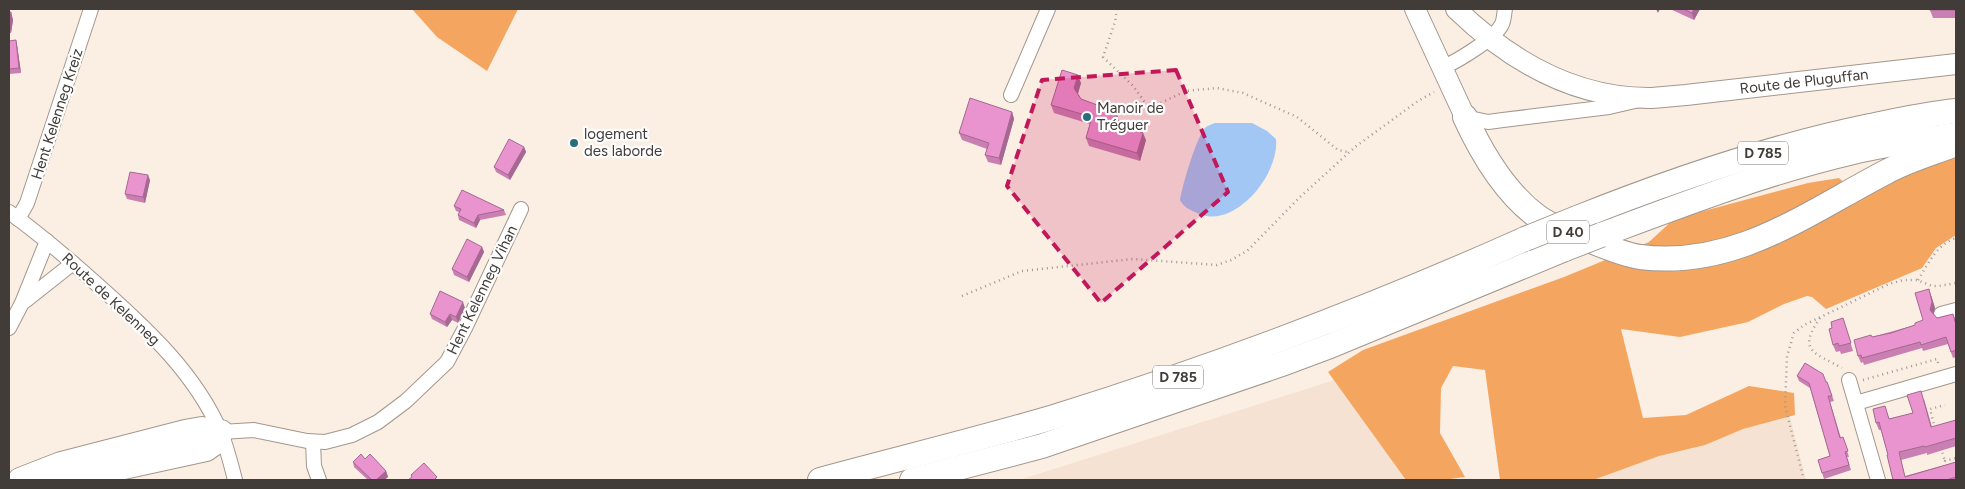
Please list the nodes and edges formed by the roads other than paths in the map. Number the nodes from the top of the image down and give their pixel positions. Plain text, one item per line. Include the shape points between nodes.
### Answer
1 (92, 9) edge
2 (1048, 9) edge
3 (1415, 9) edge
4 (1456, 9) edge
5 (1505, 9) edge
6 (1488, 38) junction
7 (1956, 64) edge
8 (1446, 77) junction
9 (1011, 95) dead end
10 (1651, 98) junction
11 (1956, 111) edge
12 (1465, 117) junction
13 (1956, 134) edge
14 (1956, 144) edge
15 (521, 209) dead end
16 (14, 215) edge
17 (47, 241) junction
18 (73, 263) junction
19 (22, 303) junction
20 (1956, 310) edge
21 (1941, 314) dead end
22 (9, 328) edge
23 (1950, 376) edge
24 (1849, 382) road end
25 (1856, 403) junction
26 (221, 432) junction
27 (313, 442) junction
28 (20, 480) edge
29 (64, 480) edge
30 (235, 480) edge
31 (319, 480) edge
32 (820, 480) edge
33 (912, 480) edge
34 (1878, 480) edge

1 - 16 street, Hent Kelenneg Kreiz via 27,203
2 - 9 street
3 - 8 main road, D 40
4 - 6 main road, Route de Pluguffan
5 - 6 street via 1502,23
6 - 8 street via 1461,58
6 - 10 main road, Route de Pluguffan via 1518,60 1574,85
7 - 10 main road, Route de Pluguffan
8 - 12 main road, D 40
10 - 12 street, Route de Pluguffan via 1608,107 1488,122
11 - 32 highway, D 785, bridge via 1805,141 1697,173 1525,239 1356,312 1174,378 1052,417
12 - 14 highway, D 40 via 1490,163 1521,202 1538,217 1607,248 1666,259 1720,251 1773,234 1902,164
13 - 33 highway, D 785, bridge via 1852,152 1734,186 1565,249 1288,362 1042,446
15 - 27 street, Hent Kelenneg Vihan via 447,362 406,401 378,422 345,437
16 - 17 street, Route de Kelenneg
17 - 18 street, Route de Kelenneg
17 - 19 street
18 - 19 street
18 - 26 street, Route de Kelenneg via 155,338 197,390
19 - 22 street
20 - 21 street
23 - 25 street
24 - 25 street
25 - 34 street
26 - 27 street, Hent Kelenneg Vihan via 254,430
26 - 28 highway via 202,429 185,432 61,464
26 - 29 highway via 216,442 206,449
26 - 30 street, Route de Kelenneg
27 - 31 street via 314,466

